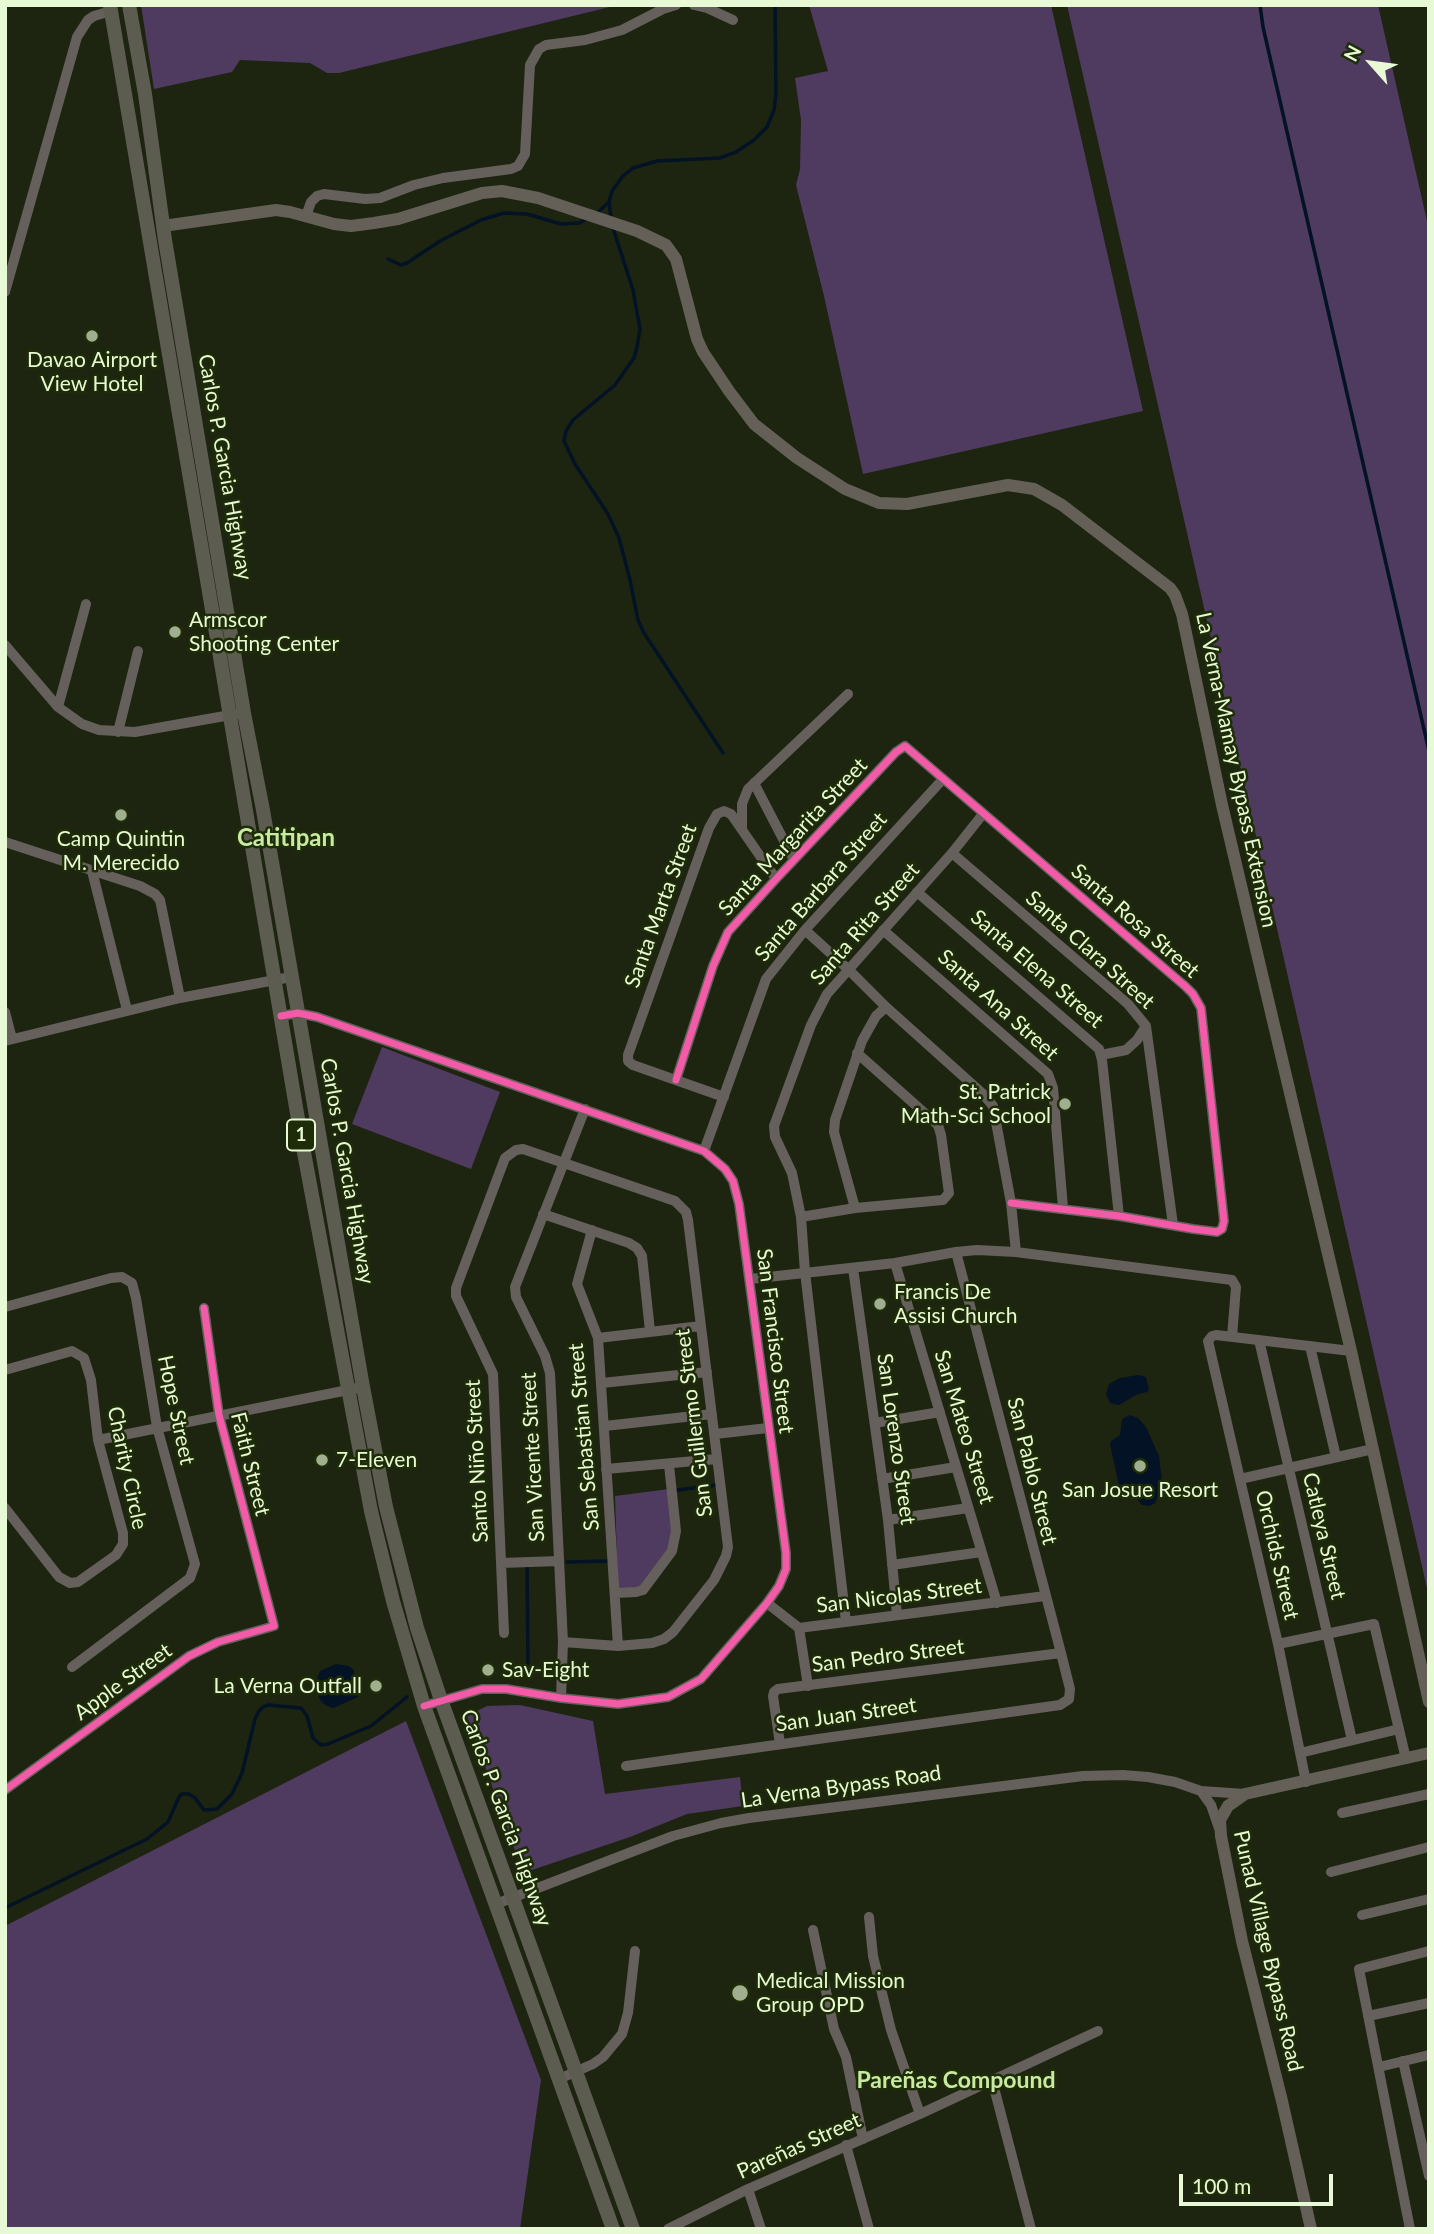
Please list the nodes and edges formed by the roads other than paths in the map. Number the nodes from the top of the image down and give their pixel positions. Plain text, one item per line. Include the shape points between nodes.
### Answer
1 (129, 5) edge
2 (676, 5) edge
3 (694, 5) edge
4 (110, 8) edge
5 (733, 20) dead end
6 (145, 94) junction
7 (126, 97) junction
8 (306, 216) junction
9 (163, 226) junction
10 (5, 292) edge
11 (174, 294) junction
12 (158, 296) junction
13 (86, 604) dead end
14 (5, 645) edge
15 (138, 651) dead end
16 (848, 694) dead end
17 (58, 707) junction
18 (236, 714) junction
19 (118, 732) junction
20 (905, 746) joint
21 (943, 779) junction
22 (754, 783) junction
23 (983, 814) junction
24 (742, 829) junction
25 (5, 842) edge
26 (952, 853) junction
27 (794, 860) junction
28 (92, 872) junction
29 (776, 879) junction
30 (917, 892) junction
31 (805, 930) junction
32 (883, 930) junction
33 (849, 970) junction
34 (291, 977) junction
35 (275, 980) junction
36 (180, 998) junction
37 (886, 1007) junction
38 (127, 1010) junction
39 (5, 1012) edge
40 (298, 1013) junction
41 (281, 1016) junction
42 (1146, 1026) junction
43 (9, 1040) edge
44 (857, 1053) junction
45 (1101, 1055) junction
46 (676, 1080) junction
47 (724, 1097) junction
48 (585, 1109) junction
49 (704, 1151) junction
50 (564, 1162) junction
51 (1011, 1203) junction
52 (855, 1208) junction
53 (1063, 1208) junction
54 (543, 1214) junction
55 (1119, 1216) junction
56 (801, 1217) junction
57 (1173, 1226) junction
58 (592, 1230) junction
59 (956, 1252) junction
60 (1016, 1252) junction
61 (341, 1257) junction
62 (323, 1260) junction
63 (895, 1263) junction
64 (853, 1268) junction
65 (805, 1272) junction
66 (750, 1279) junction
67 (5, 1307) edge
68 (204, 1308) dead end
69 (701, 1326) junction
70 (650, 1331) junction
71 (598, 1338) junction
72 (1232, 1338) junction
73 (1259, 1340) junction
74 (1310, 1346) junction
75 (1351, 1350) junction
76 (5, 1370) edge
77 (707, 1373) junction
78 (602, 1382) junction
79 (363, 1387) junction
80 (347, 1391) junction
81 (940, 1412) junction
82 (219, 1415) junction
83 (712, 1415) junction
84 (875, 1423) junction
85 (605, 1426) junction
86 (156, 1427) junction
87 (768, 1427) junction
88 (715, 1434) junction
89 (99, 1440) junction
90 (1373, 1448) junction
91 (1336, 1457) junction
92 (717, 1459) junction
93 (669, 1465) junction
94 (956, 1467) junction
95 (1289, 1468) junction
96 (607, 1469) junction
97 (882, 1479) junction
98 (1240, 1479) junction
99 (386, 1507) junction
100 (5, 1508) edge
101 (968, 1508) junction
102 (371, 1511) junction
103 (8, 1520) edge
104 (888, 1520) junction
105 (981, 1552) junction
106 (559, 1561) junction
107 (501, 1563) junction
108 (892, 1565) junction
109 (615, 1593) junction
110 (1045, 1596) junction
111 (997, 1602) junction
112 (767, 1603) junction
113 (897, 1615) junction
114 (846, 1622) junction
115 (274, 1626) joint
116 (799, 1628) junction
117 (504, 1633) dead end
118 (1327, 1634) junction
119 (563, 1642) junction
120 (1278, 1644) junction
121 (618, 1646) junction
122 (1061, 1653) junction
123 (72, 1667) dead end
124 (808, 1686) junction
125 (561, 1698) junction
126 (1069, 1699) joint
127 (441, 1700) junction
128 (1429, 1702) edge
129 (425, 1706) junction
130 (1399, 1729) junction
131 (1352, 1740) junction
132 (780, 1744) junction
133 (1300, 1753) junction
134 (1429, 1753) edge
135 (1406, 1759) junction
136 (626, 1766) dead end
137 (1306, 1782) junction
138 (5, 1790) edge
139 (1202, 1791) junction
140 (1245, 1794) junction
141 (1429, 1794) edge
142 (1342, 1813) dead end
143 (1220, 1829) junction
144 (1429, 1847) edge
145 (1331, 1872) dead end
146 (513, 1898) junction
147 (1429, 1899) edge
148 (496, 1904) junction
149 (1362, 1915) dead end
150 (869, 1917) dead end
151 (813, 1930) dead end
152 (635, 1951) dead end
153 (1429, 1951) edge
154 (1429, 2003) edge
155 (1368, 2016) junction
156 (1098, 2031) dead end
157 (1429, 2054) edge
158 (1403, 2061) junction
159 (1379, 2067) junction
160 (577, 2073) junction
161 (559, 2079) junction
162 (992, 2080) junction
163 (920, 2114) junction
164 (863, 2139) junction
165 (846, 2145) junction
166 (1429, 2176) edge
167 (748, 2189) junction
168 (613, 2229) edge
169 (633, 2229) edge
170 (668, 2229) edge
171 (761, 2229) edge
172 (869, 2229) edge
173 (1031, 2229) edge
174 (1311, 2229) edge
175 (1410, 2229) edge

1 - 6 highway, Carlos P. Garcia Highway / 1
2 - 8 street via 622,30 539,49 530,65 525,154 518,166 443,178 380,198 324,194 311,202
3 - 5 street
4 - 7 highway, Carlos P. Garcia Highway / 1
4 - 10 street via 88,20 77,37
6 - 7 highway
6 - 9 highway, Carlos P. Garcia Highway / 1
7 - 12 highway, Carlos P. Garcia Highway / 1
8 - 9 main road, La Verna-Mamay Bypass Extension via 276,210
8 - 75 main road, La Verna-Mamay Bypass Extension via 351,226 398,219 491,192 513,192 656,239 676,259 703,352 754,424 797,458 845,489 879,503 907,504 1008,485 1034,489 1062,505 1175,595
9 - 11 highway, Carlos P. Garcia Highway / 1
11 - 12 highway
11 - 18 highway, Carlos P. Garcia Highway / 1
12 - 18 highway, Carlos P. Garcia Highway / 1
13 - 17 street
14 - 17 street
15 - 19 street
16 - 22 street
17 - 19 street via 82,724
18 - 19 street
18 - 34 highway, Carlos P. Garcia Highway / 1
18 - 35 highway, Carlos P. Garcia Highway / 1
20 - 21 street, Santa Rosa Street
20 - 27 street, Santa Margarita Street
21 - 23 street, Santa Rosa Street
21 - 31 street, Santa Barbara Street
22 - 24 street via 742,804
22 - 27 street
23 - 26 street, Santa Rita Street
23 - 57 street, Santa Rosa Street via 1198,1001 1224,1221 1217,1232
24 - 29 street, Santa Marta Street
24 - 46 street, Santa Marta Street via 724,811 709,828 628,1055 628,1061
25 - 28 street
26 - 30 street, Santa Rita Street
26 - 42 street, Santa Clara Street via 1128,1004
27 - 29 street, Santa Margarita Street
28 - 36 street via 140,886 160,900
28 - 38 street
29 - 46 street, Santa Margarita Street via 729,932 713,966
30 - 32 street, Santa Rita Street
30 - 45 street, Santa Elena Street via 1095,1045
31 - 33 street
31 - 47 street, Santa Barbara Street via 761,989
32 - 33 street, Santa Rita Street
32 - 53 street, Santa Ana Street via 1048,1074
33 - 37 street
33 - 56 street, Santa Rita Street via 823,1001 775,1118 775,1138 792,1173
34 - 35 street
34 - 40 highway, Carlos P. Garcia Highway / 1
35 - 36 street
35 - 41 highway, Carlos P. Garcia Highway / 1
36 - 38 street
37 - 44 street via 869,1027
37 - 51 street via 993,1106
38 - 43 street
39 - 43 street
40 - 41 street, San Francisco Street
40 - 48 street, San Francisco Street
40 - 61 highway, Carlos P. Garcia Highway / 1
41 - 62 highway, Carlos P. Garcia Highway / 1
42 - 45 street via 1126,1050
42 - 57 street, Santa Clara Street
44 - 52 street via 834,1132
44 - 52 street via 938,1125 950,1191 943,1200
45 - 55 street, Santa Elena Street
46 - 47 street
47 - 49 street, Santa Barbara Street
48 - 49 street, San Francisco Street
48 - 50 street, San Vicente Street
49 - 66 street, San Francisco Street via 733,1181
50 - 54 street, San Vicente Street
50 - 69 street, San Guillermo Street via 681,1206 688,1220
50 - 107 street, Santo Niño Street via 523,1149 505,1158 456,1288 457,1303 492,1369
51 - 53 street
51 - 60 street
52 - 56 street
53 - 55 street
54 - 58 street
54 - 106 street, San Vicente Street via 515,1287 550,1373
55 - 57 street
56 - 65 street, Santa Rita Street
58 - 70 street via 629,1243 642,1256
58 - 71 street, San Sebastian Street via 577,1284
59 - 60 street
59 - 63 street
59 - 110 street, San Pablo Street
60 - 72 street via 1232,1280 1236,1287
61 - 62 highway
61 - 79 highway, Carlos P. Garcia Highway / 1
62 - 80 highway, Carlos P. Garcia Highway / 1
63 - 64 street
63 - 81 street, San Mateo Street
64 - 65 street
64 - 84 street, San Lorenzo Street
65 - 66 street
65 - 114 street, Santa Rita Street
66 - 87 street, San Francisco Street
67 - 86 street, Hope Street via 111,1278 128,1279 136,1298
68 - 82 street, Faith Street
69 - 70 street
69 - 77 street, San Guillermo Street
70 - 71 street
71 - 78 street, San Sebastian Street
72 - 73 street
72 - 98 street, Orchids Street via 1216,1335 1209,1345
73 - 74 street
73 - 95 street, Catleya Street
74 - 75 street
74 - 91 street
75 - 90 main road
76 - 89 street, Charity Circle via 72,1351 84,1358
77 - 78 street
77 - 83 street, San Guillermo Street
78 - 85 street, San Sebastian Street
79 - 80 street
79 - 99 highway, Carlos P. Garcia Highway / 1
80 - 82 street
80 - 102 highway, Carlos P. Garcia Highway / 1
81 - 84 street
81 - 94 street, San Mateo Street
82 - 86 street
82 - 115 street, Faith Street
83 - 85 street
83 - 88 street, San Guillermo Street
84 - 97 street, San Lorenzo Street
85 - 96 street, San Sebastian Street
86 - 89 street
86 - 123 street, Hope Street via 194,1572
87 - 88 street
87 - 112 street, San Francisco Street via 786,1569
88 - 92 street, San Guillermo Street
89 - 103 street, Charity Circle via 124,1539 116,1555 70,1583 59,1577
90 - 91 street
90 - 128 main road
91 - 95 street
92 - 93 street
92 - 121 street, San Guillermo Street via 728,1547 721,1567 664,1639
93 - 96 street
93 - 109 street via 676,1531 672,1551 643,1590
94 - 97 street
94 - 101 street, San Mateo Street
95 - 98 street
95 - 118 street, Catleya Street
96 - 109 street, San Sebastian Street
97 - 104 street, San Lorenzo Street
98 - 120 street, Orchids Street
99 - 102 highway
99 - 127 highway, Carlos P. Garcia Highway / 1
100 - 103 street, Charity Circle
101 - 104 street
101 - 105 street, San Mateo Street
102 - 129 highway, Carlos P. Garcia Highway / 1
104 - 108 street, San Lorenzo Street
105 - 108 street
105 - 111 street, San Mateo Street
106 - 107 street
106 - 119 street, San Vicente Street
107 - 117 street, Santo Niño Street
108 - 113 street, San Lorenzo Street
109 - 121 street, San Sebastian Street
110 - 111 street, San Nicolas Street
110 - 122 street, San Pablo Street
111 - 113 street, San Nicolas Street
112 - 116 street, San Nicolas Street
112 - 125 street, San Francisco Street via 719,1660 688,1688 668,1697 629,1703
113 - 114 street, San Nicolas Street
114 - 116 street, San Nicolas Street
115 - 138 street, Apple Street via 218,1642 189,1656
116 - 124 street
118 - 120 street
118 - 130 street via 1374,1623
118 - 131 street, Catleya Street
119 - 121 street, San Guillermo Street
119 - 125 street, San Vicente Street
120 - 133 street, Orchids Street
122 - 124 street, San Pedro Street
122 - 126 street, San Pablo Street
124 - 132 street, San Pedro Street via 774,1692
125 - 127 street, San Francisco Street via 495,1689
126 - 132 street, San Juan Street via 1060,1705
127 - 129 street, San Francisco Street
127 - 146 highway, Carlos P. Garcia Highway / 1
129 - 148 highway, Carlos P. Garcia Highway / 1
130 - 131 street
130 - 135 street
131 - 133 street
132 - 136 street, San Juan Street
133 - 137 street, Orchids Street
134 - 135 main road
135 - 137 main road
137 - 140 main road
139 - 140 street, La Verna Bypass Road
139 - 143 street
139 - 146 street, La Verna Bypass Road via 1148,1777 1083,1776 749,1818 673,1836
140 - 143 main road, Punad Village Bypass Road via 1225,1809
141 - 142 street
143 - 174 main road, Punad Village Bypass Road
144 - 145 street
146 - 148 street, La Verna Bypass Road
146 - 160 highway, Carlos P. Garcia Highway / 1
147 - 149 street
148 - 161 highway, Carlos P. Garcia Highway / 1
150 - 163 street via 885,2006
151 - 164 street
152 - 160 street via 622,2034 603,2057
153 - 155 street via 1359,1969
154 - 155 street
155 - 159 street
156 - 162 street, Pareñas Street
157 - 158 street
158 - 159 street
158 - 166 street
159 - 175 street
160 - 161 street
160 - 169 highway, Carlos P. Garcia Highway / 1
161 - 168 highway, Carlos P. Garcia Highway / 1
162 - 163 street, Pareñas Street
162 - 173 street
163 - 164 street, Pareñas Street
164 - 165 street, Pareñas Street
165 - 167 street, Pareñas Street
165 - 172 street
167 - 170 street, Pareñas Street
167 - 171 street

